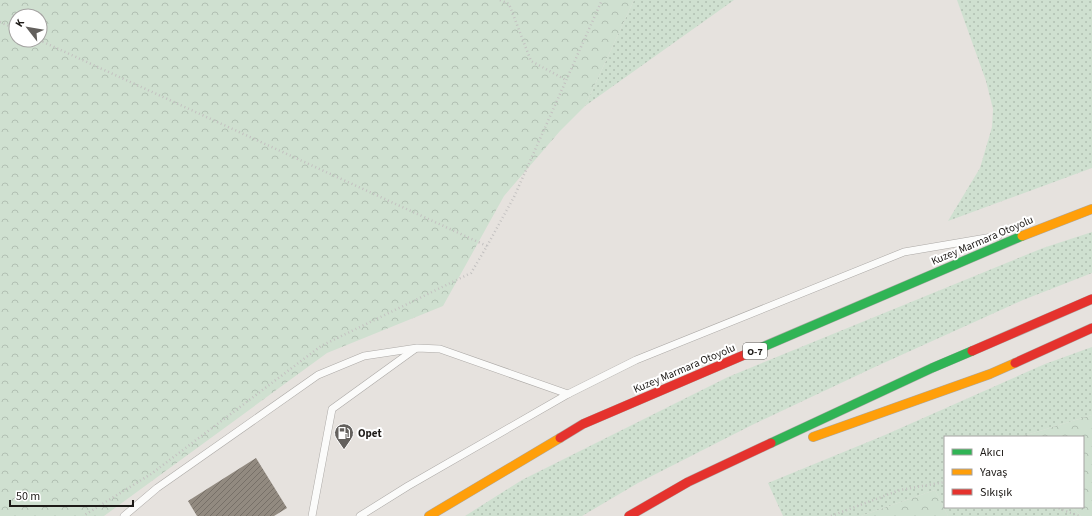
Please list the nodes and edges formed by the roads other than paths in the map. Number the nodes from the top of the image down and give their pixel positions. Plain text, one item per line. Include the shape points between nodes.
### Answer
1 (1092, 209) edge
2 (1038, 229) junction
3 (1092, 299) edge
4 (1092, 328) edge
5 (417, 348) junction
6 (568, 394) junction
7 (806, 440) dead end
8 (776, 450) dead end
9 (688, 482) junction
10 (124, 516) edge
11 (312, 516) edge
12 (360, 516) edge
13 (430, 516) edge
14 (630, 516) edge

1 - 2 highway, Kuzey Marmara Otoyolu / O-7
2 - 6 lane via 904,252 636,360
2 - 13 highway, Kuzey Marmara Otoyolu / O-7 via 583,424
3 - 9 highway via 932,368
4 - 7 highway via 990,374
5 - 6 lane via 440,349
5 - 10 lane via 364,356 318,374 157,488
5 - 11 lane via 332,408
6 - 12 lane
8 - 9 highway
9 - 14 highway

